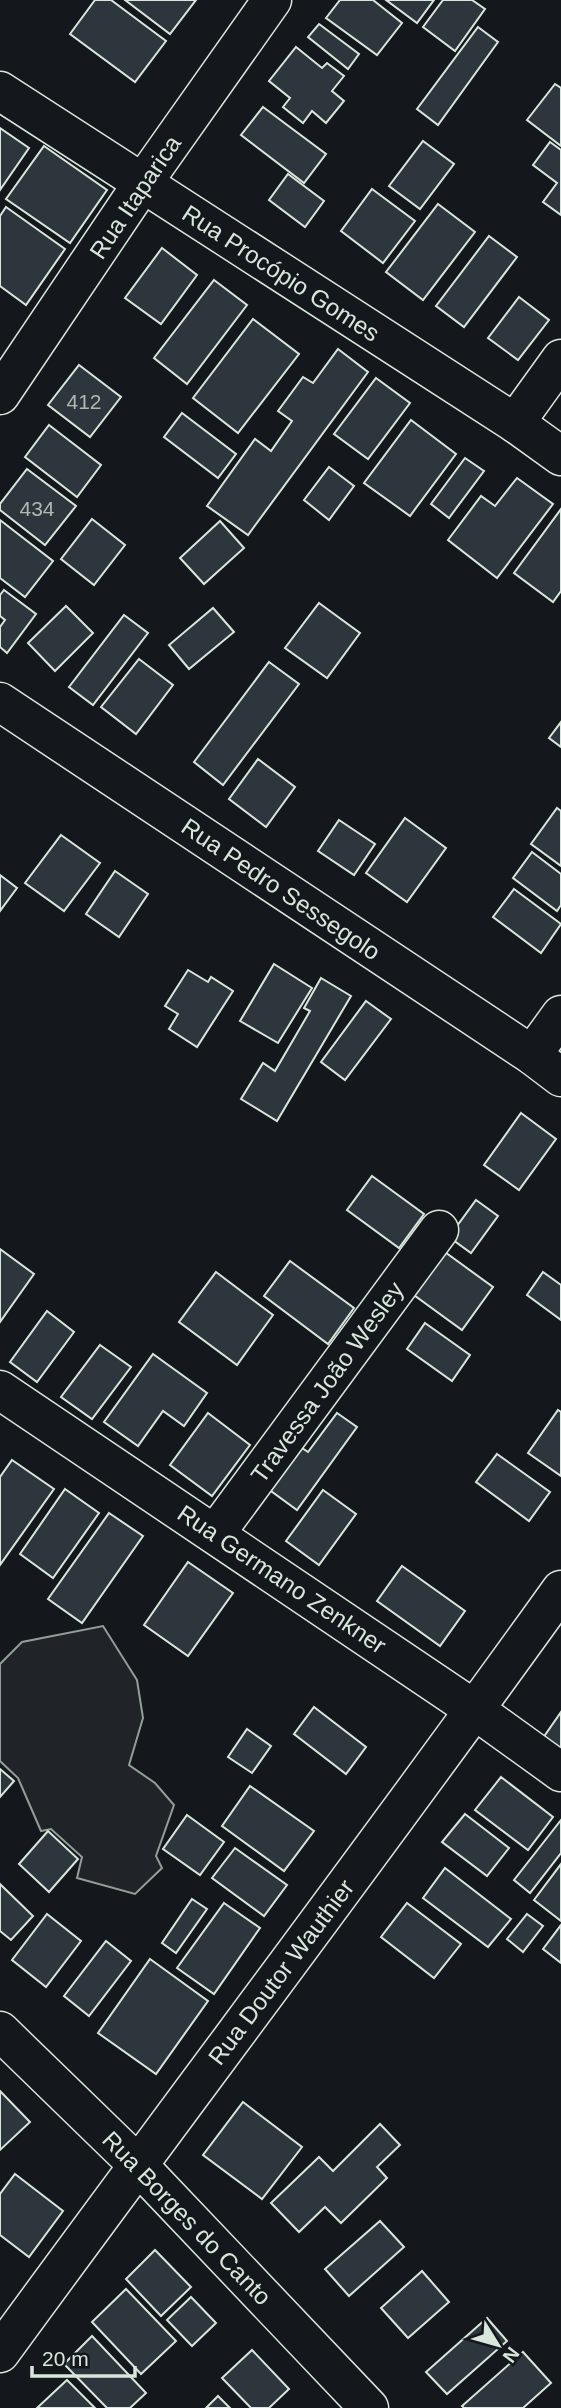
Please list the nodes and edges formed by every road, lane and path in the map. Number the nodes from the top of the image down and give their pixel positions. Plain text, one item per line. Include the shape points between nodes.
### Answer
1 (272, 0) edge
2 (0, 91) edge
3 (142, 184) junction
4 (561, 359) edge
5 (0, 395) edge
6 (515, 423) junction
7 (561, 456) edge
8 (0, 702) edge
9 (561, 1015) edge
10 (546, 1066) edge
11 (439, 1230) dead end
12 (0, 1390) edge
13 (215, 1534) junction
14 (561, 1590) edge
15 (475, 1710) junction
16 (561, 1772) edge
17 (0, 2031) edge
18 (137, 2164) junction
19 (0, 2353) edge
20 (369, 2408) edge

1 - 3 street, Rua Itaparica
2 - 3 street, Rua Procópio Gomes
3 - 5 street, Rua Itaparica
3 - 6 street, Rua Procópio Gomes
4 - 6 street
6 - 7 street, Rua Procópio Gomes
8 - 10 street, Rua Pedro Sessegolo
9 - 10 street
11 - 13 street, Travessa João Wesley
12 - 13 street, Rua Germano Zenkner
13 - 15 street, Rua Germano Zenkner
14 - 15 street, Rua Doutor Wauthier
15 - 16 street, Rua Germano Zenkner
15 - 18 street, Rua Doutor Wauthier
17 - 18 street, Rua Borges do Canto
18 - 19 street, Rua Doutor Wauthier
18 - 20 street, Rua Borges do Canto

